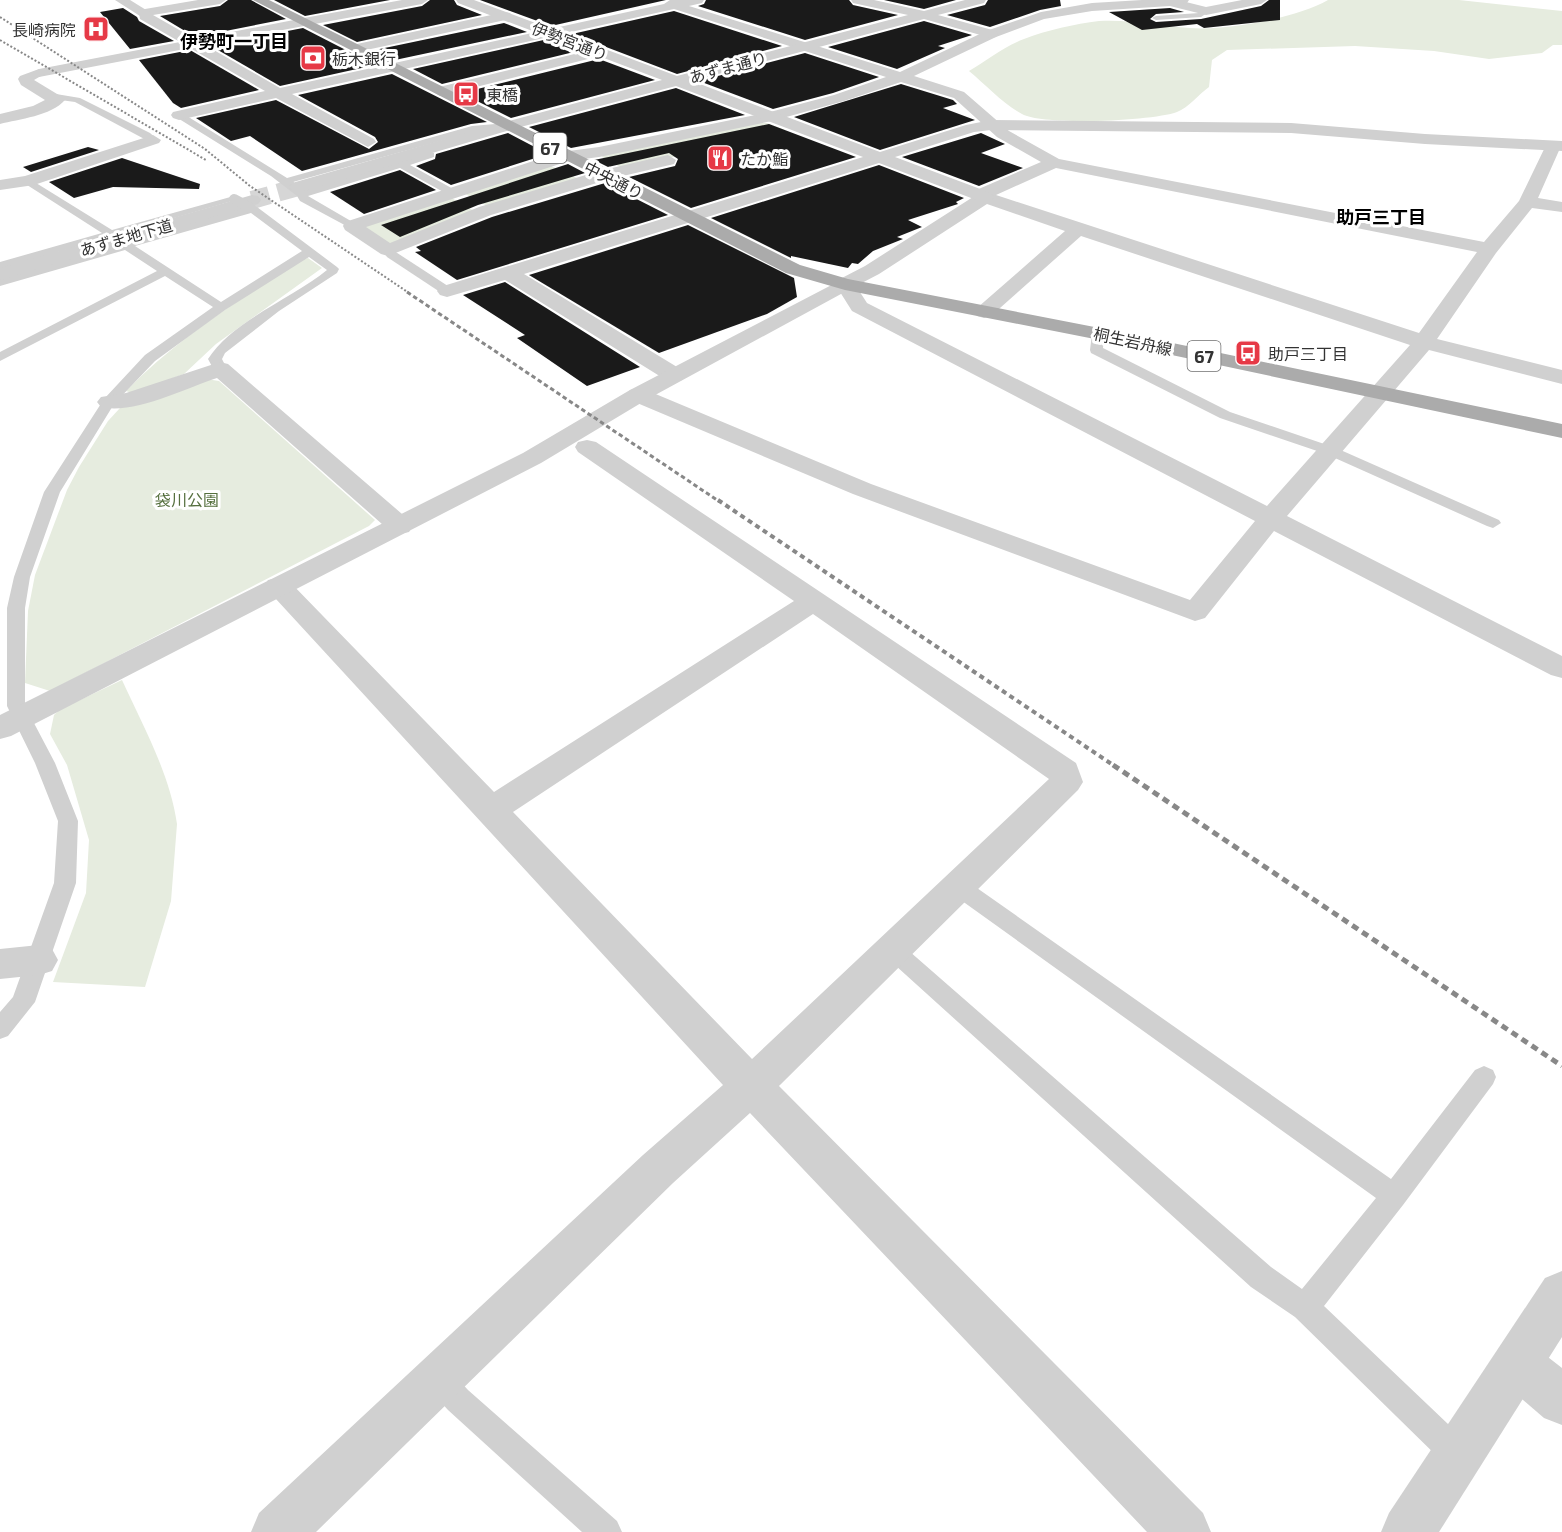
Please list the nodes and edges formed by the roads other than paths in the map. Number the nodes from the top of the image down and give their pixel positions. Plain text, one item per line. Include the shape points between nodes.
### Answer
1 (121, 0) edge
2 (220, 0) edge
3 (260, 0) edge
4 (422, 0) edge
5 (462, 0) edge
6 (657, 0) edge
7 (698, 0) edge
8 (857, 0) edge
9 (980, 0) edge
10 (1261, 0) edge
11 (1172, 1) edge
12 (675, 6) junction
13 (1206, 11) junction
14 (145, 13) junction
15 (924, 15) junction
16 (505, 16) junction
17 (1156, 18) dead end
18 (304, 22) junction
19 (550, 33) junction
20 (991, 34) junction
21 (192, 44) junction
22 (807, 46) junction
23 (357, 48) junction
24 (599, 52) junction
25 (396, 68) junction
26 (903, 76) junction
27 (678, 81) junction
28 (932, 85) junction
29 (440, 91) junction
30 (278, 93) junction
31 (904, 96) dead end
32 (56, 98) junction
33 (179, 115) joint
34 (772, 116) junction
35 (0, 119) edge
36 (832, 120) dead end
37 (991, 125) junction
38 (507, 126) junction
39 (803, 128) junction
40 (770, 136) dead end
41 (153, 140) joint
42 (368, 142) joint
43 (1558, 146) edge
44 (387, 152) junction
45 (567, 156) junction
46 (682, 157) dead end
47 (880, 157) junction
48 (1054, 163) junction
49 (403, 165) junction
50 (604, 176) junction
51 (28, 181) junction
52 (0, 185) edge
53 (294, 188) junction
54 (451, 192) junction
55 (983, 196) junction
56 (1527, 202) junction
57 (248, 204) junction
58 (1562, 207) edge
59 (688, 217) junction
60 (352, 226) junction
61 (1078, 230) junction
62 (110, 234) junction
63 (127, 246) junction
64 (1489, 249) junction
65 (388, 250) junction
66 (310, 251) junction
67 (0, 266) edge
68 (165, 272) junction
69 (507, 272) junction
70 (0, 274) edge
71 (0, 282) edge
72 (845, 284) junction
73 (447, 291) joint
74 (220, 307) junction
75 (984, 312) junction
76 (1098, 334) junction
77 (1424, 342) junction
78 (0, 357) edge
79 (220, 369) junction
80 (674, 375) junction
81 (1562, 377) edge
82 (1382, 393) junction
83 (638, 395) junction
84 (109, 402) junction
85 (1562, 431) edge
86 (587, 447) dead end
87 (1330, 452) junction
88 (1270, 519) junction
89 (1493, 523) dead end
90 (400, 526) junction
91 (279, 586) junction
92 (814, 601) junction
93 (1562, 668) edge
94 (11, 723) edge
95 (490, 811) junction
96 (959, 887) junction
97 (893, 950) junction
98 (39, 960) junction
99 (0, 964) edge
100 (0, 1029) edge
101 (1484, 1077) dead end
102 (751, 1086) junction
103 (1394, 1196) junction
104 (1562, 1294) edge
105 (1305, 1307) junction
106 (1518, 1364) junction
107 (438, 1378) junction
108 (1562, 1400) edge
109 (1458, 1455) junction
110 (278, 1532) edge
111 (606, 1532) edge
112 (1184, 1532) edge
113 (1408, 1532) edge

1 - 14 street
2 - 14 street
3 - 18 main road, 中央通り / 67
4 - 18 street
5 - 16 street, 伊勢宮通り
6 - 12 street
7 - 12 street
8 - 15 street
9 - 15 street, あずま通り
10 - 13 street
11 - 13 street
11 - 20 street via 1056,12
12 - 19 street
12 - 22 street
13 - 17 lane via 1201,15
14 - 21 street
15 - 20 street
15 - 22 street, あずま通り
16 - 19 street, 伊勢宮通り
16 - 23 street
18 - 21 street
18 - 23 main road, 中央通り / 67
19 - 24 street, 伊勢宮通り
19 - 25 street
20 - 26 street
21 - 30 street
21 - 32 street via 39,73 25,79
22 - 26 street
22 - 27 street, あずま通り
23 - 25 main road, 中央通り / 67
24 - 27 street, 伊勢宮通り
24 - 29 street
25 - 29 main road, 中央通り / 67
25 - 30 street
26 - 28 street
26 - 34 street
27 - 34 street, 伊勢宮通り
27 - 38 street, あずま通り
28 - 31 street
28 - 37 street via 965,98
29 - 38 main road, 中央通り / 67
30 - 33 street
30 - 42 street
32 - 35 street via 54,103
32 - 41 lane via 77,100
33 - 53 lane
34 - 39 street, 伊勢宮通り
34 - 45 street
36 - 39 street
37 - 43 street via 1291,128
37 - 47 street
37 - 48 street
38 - 44 lane via 472,129
38 - 45 main road, 中央通り / 67
38 - 49 lane via 489,138
38 - 53 street, あずま通り
39 - 40 street
39 - 47 street, 伊勢宮通り
41 - 51 street
42 - 44 lane
43 - 56 street
44 - 53 lane
45 - 50 main road, 中央通り / 67
45 - 54 street
46 - 50 street
47 - 55 street, 伊勢宮通り
47 - 59 street
48 - 55 street
48 - 64 street
49 - 53 lane
49 - 54 lane
50 - 59 main road, 中央通り / 67
50 - 65 street via 485,211
51 - 52 street
51 - 62 lane
53 - 60 lane via 304,199
54 - 60 street
55 - 61 street, 伊勢宮通り
55 - 72 street
56 - 58 street
56 - 64 street
57 - 62 lane
57 - 63 lane
57 - 66 lane
57 - 70 street, あずま地下道
59 - 69 street
59 - 72 main road, 中央通り / 67 via 793,269
60 - 65 street
61 - 75 street
61 - 77 street, 伊勢宮通り
62 - 67 lane
63 - 68 lane
63 - 71 lane
64 - 77 street
65 - 73 lane
66 - 74 lane
66 - 79 lane via 333,269 331,273 274,308 220,351 215,359
68 - 74 lane
68 - 78 lane
69 - 73 street
69 - 80 street
72 - 75 main road, 桐生岩舟線 / 67
72 - 80 street
72 - 88 street via 859,307
74 - 84 lane via 150,358
75 - 76 main road, 桐生岩舟線 / 67
76 - 82 main road, 桐生岩舟線 / 67
76 - 87 lane via 1096,350 1162,385 1225,415
77 - 81 street, 伊勢宮通り
77 - 82 street
79 - 84 street
79 - 90 street
80 - 83 street
82 - 85 main road, 桐生岩舟線 / 67
82 - 87 street
83 - 88 street via 862,489 1195,612
83 - 90 street via 532,458
84 - 94 lane via 52,492 22,577 16,608 16,706
86 - 92 street
87 - 88 street
87 - 89 lane
88 - 93 street
90 - 91 street
91 - 94 street
91 - 95 street
92 - 95 street
92 - 96 street via 1064,771 1066,782
94 - 98 lane via 45,763 68,821 64,883
95 - 102 street
96 - 97 street
96 - 103 lane
97 - 102 street
97 - 105 lane via 1261,1277
98 - 99 street
98 - 100 lane via 23,1002
101 - 103 lane
102 - 107 street
102 - 112 street
103 - 105 lane
104 - 106 street
105 - 109 lane
106 - 108 street
106 - 109 street
107 - 110 street
107 - 111 lane
109 - 113 street

